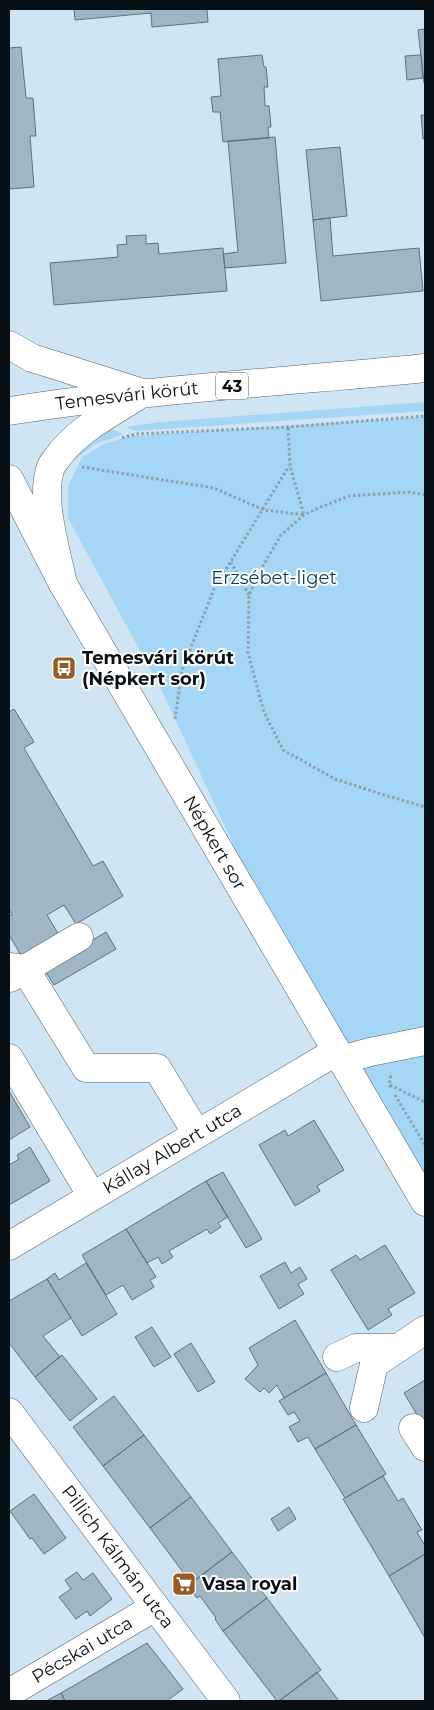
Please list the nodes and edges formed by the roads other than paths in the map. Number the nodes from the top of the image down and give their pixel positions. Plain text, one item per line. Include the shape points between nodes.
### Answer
1 (9, 345) edge
2 (425, 368) edge
3 (144, 393) junction
4 (9, 411) edge
5 (9, 479) edge
6 (9, 520) edge
7 (63, 584) junction
8 (80, 937) dead end
9 (14, 971) edge
10 (420, 1042) edge
11 (340, 1056) junction
12 (9, 1058) edge
13 (197, 1134) junction
14 (92, 1196) junction
15 (425, 1202) edge
16 (9, 1246) edge
17 (425, 1330) edge
18 (398, 1348) junction
19 (337, 1357) dead end
20 (364, 1408) dead end
21 (9, 1412) edge
22 (156, 1607) junction
23 (9, 1693) edge
24 (226, 1701) edge

1 - 3 street via 32,358
2 - 3 street, Temesvári körút / 43
3 - 4 street, Temesvári körút / 43
3 - 7 street via 84,430 51,467 48,509
5 - 7 street, Népkert sor
6 - 7 street
7 - 11 street, Népkert sor
8 - 9 street
9 - 13 street via 86,1068 158,1068
10 - 11 street, Kállay Albert utca
11 - 13 street, Kállay Albert utca
11 - 15 street, Népkert sor
12 - 14 street
13 - 14 street, Kállay Albert utca
14 - 16 street, Kállay Albert utca
17 - 18 street
18 - 19 street via 356,1348
18 - 20 street via 374,1364
21 - 22 street, Pillich Kálmán utca
22 - 23 street, Pécskai utca
22 - 24 street, Pillich Kálmán utca

